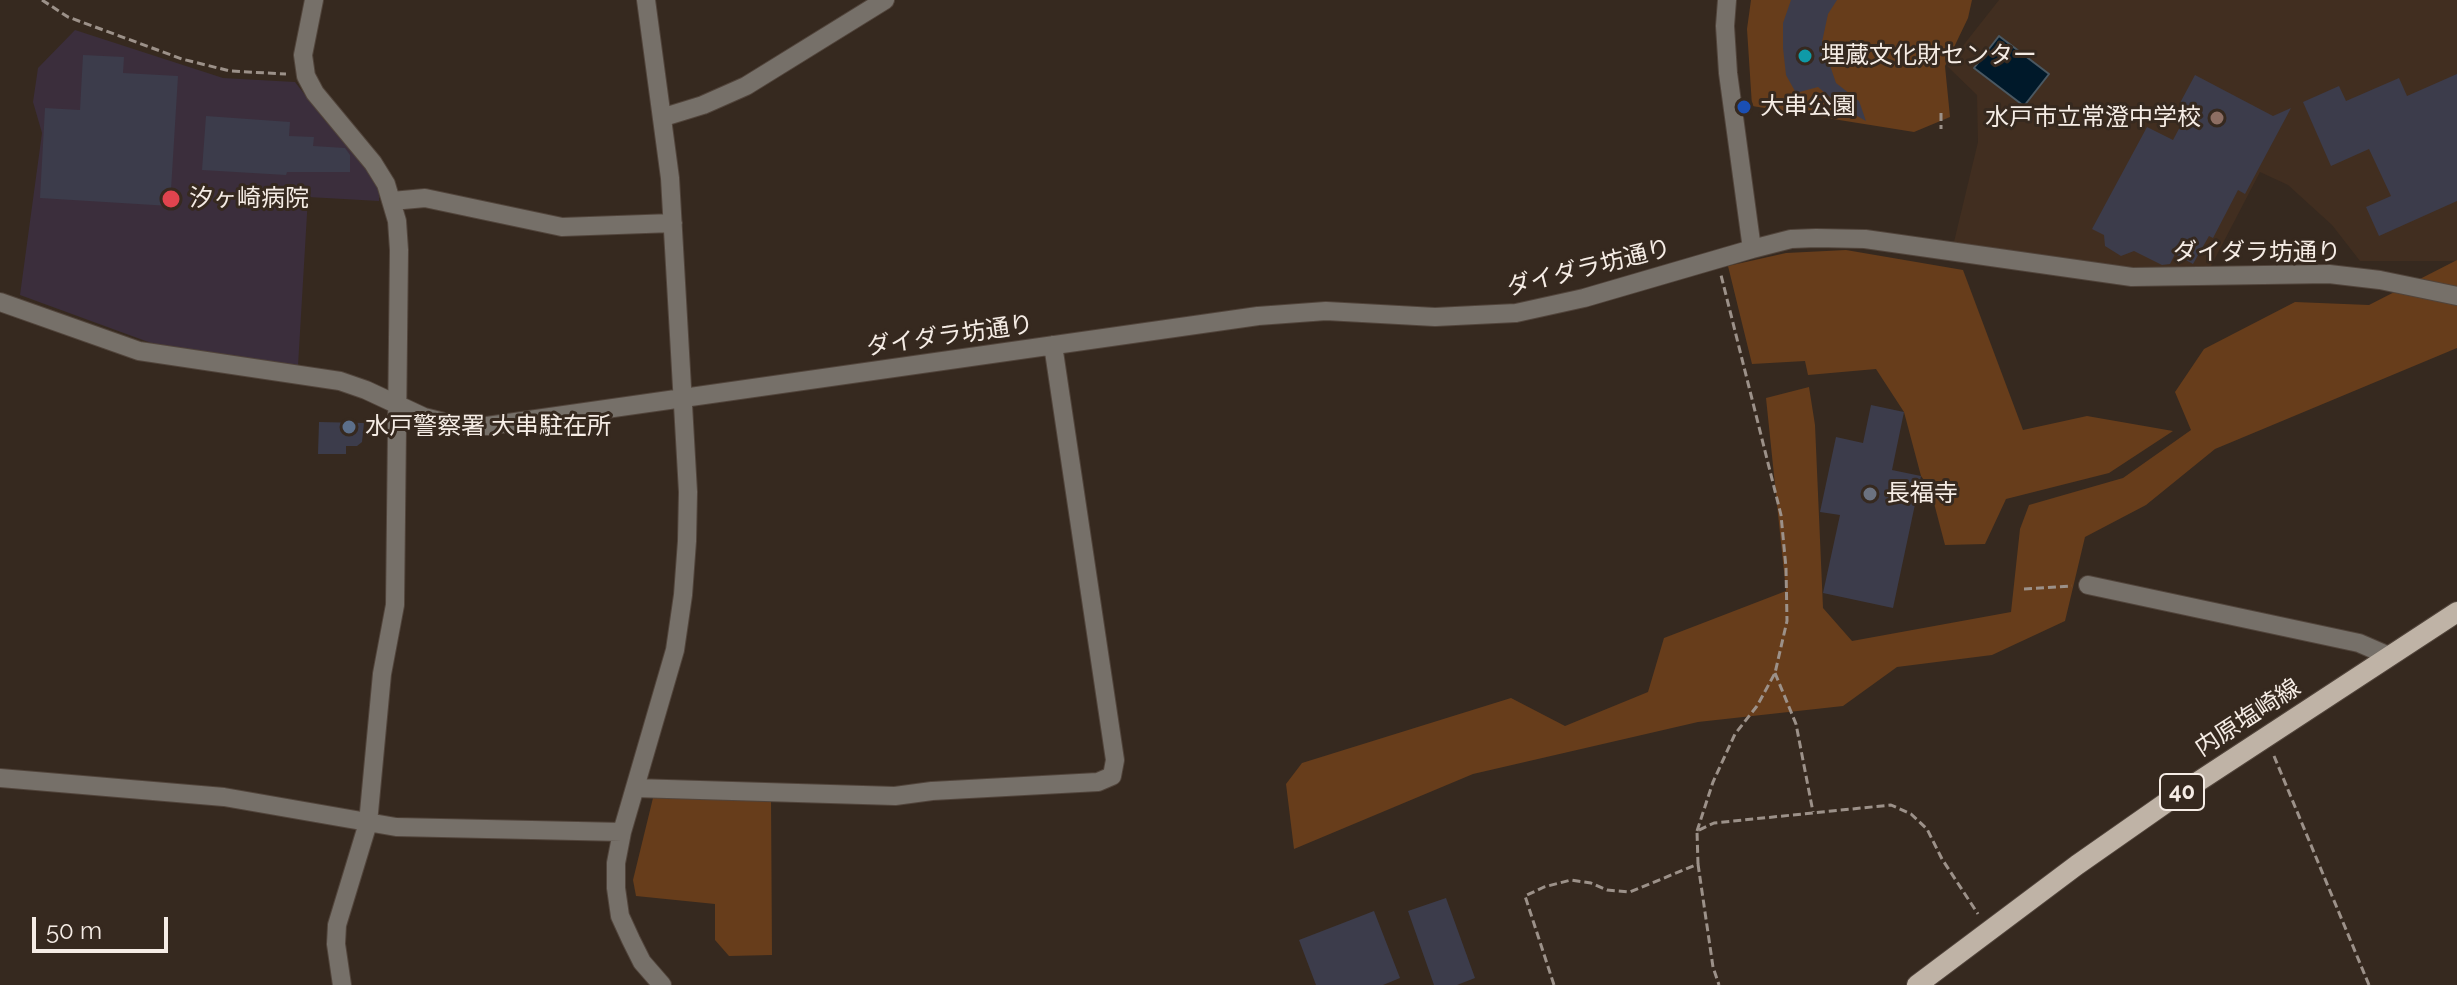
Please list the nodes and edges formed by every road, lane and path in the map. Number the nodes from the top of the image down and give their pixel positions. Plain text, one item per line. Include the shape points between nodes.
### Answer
1 (42, 0) edge
2 (314, 0) edge
3 (646, 0) edge
4 (885, 0) edge
5 (1727, 0) edge
6 (306, 76) junction
7 (1941, 113) dead end
8 (664, 117) junction
9 (1941, 129) dead end
10 (392, 201) junction
11 (673, 223) junction
12 (1752, 249) junction
13 (1717, 259) junction
14 (2457, 296) edge
15 (3, 307) edge
16 (1053, 345) junction
17 (683, 399) junction
18 (399, 404) junction
19 (2088, 585) joint
20 (2024, 589) dead end
21 (2457, 612) edge
22 (2389, 656) junction
23 (1775, 673) junction
24 (2265, 738) junction
25 (0, 778) edge
26 (635, 788) junction
27 (1813, 812) junction
28 (368, 823) junction
29 (1697, 831) junction
30 (622, 832) junction
31 (1698, 864) junction
32 (1989, 931) junction
33 (342, 985) edge
34 (662, 985) edge
35 (1554, 985) edge
36 (1719, 985) edge
37 (1917, 985) edge
38 (2369, 985) edge

1 - 6 path via 68,17 182,59 230,71
2 - 6 street via 303,55
3 - 8 street
4 - 8 street via 746,86
5 - 12 street via 1728,73
6 - 10 street via 373,163
7 - 9 path
8 - 11 street
10 - 11 street via 425,198 562,227
10 - 18 street via 399,250
11 - 17 street
12 - 13 street, ダイダラ坊通り
12 - 14 street, ダイダラ坊通り via 1791,239 1841,238 2132,277 2329,274
13 - 16 street, ダイダラ坊通り via 1516,313 1435,317 1298,312
13 - 23 path via 1781,515 1787,621
15 - 18 street, ダイダラ坊通り via 139,351 340,381
16 - 17 street, ダイダラ坊通り
16 - 26 street via 1115,760 1112,776 1098,782 895,796
17 - 18 street, ダイダラ坊通り via 487,426 424,417
17 - 26 street via 688,492 683,595 667,683
18 - 28 street via 397,578
19 - 20 path
19 - 22 street via 2359,643
21 - 22 main road, 内原塩崎線 / 40
22 - 24 main road, 内原塩崎線 / 40
23 - 27 path via 1796,724
23 - 29 path via 1735,734
24 - 32 main road, 内原塩崎線 / 40
24 - 38 path
25 - 28 street via 224,797
26 - 30 street
27 - 29 path via 1714,823
27 - 32 path via 1891,805 1911,814 1927,829
28 - 30 street
28 - 33 street via 337,925
29 - 31 path
30 - 34 street via 616,863 620,916 642,962
31 - 35 path via 1630,892 1571,880 1525,896
31 - 36 path
32 - 37 main road, 内原塩崎線 / 40

